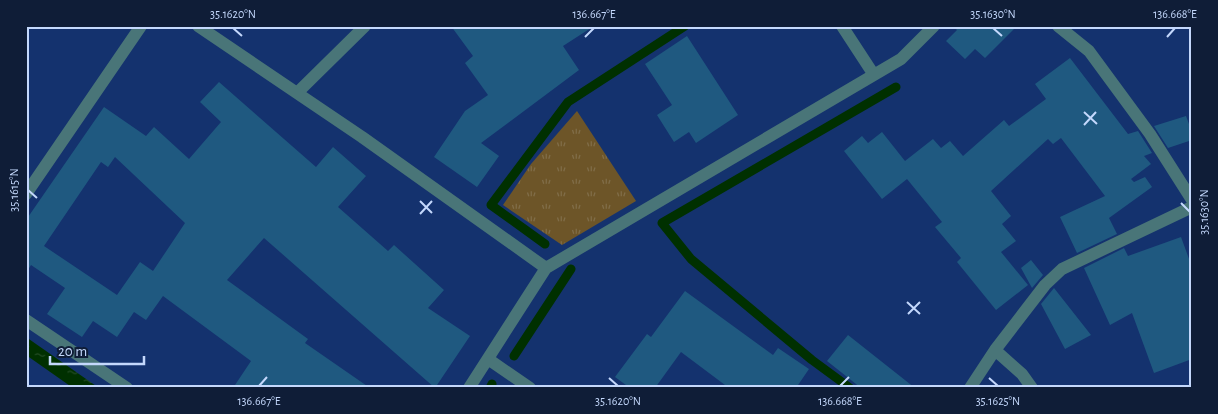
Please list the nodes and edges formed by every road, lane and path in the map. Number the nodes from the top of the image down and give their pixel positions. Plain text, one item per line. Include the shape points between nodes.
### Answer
1 (141, 26) edge
2 (198, 26) edge
3 (365, 26) edge
4 (842, 26) edge
5 (934, 26) edge
6 (1058, 26) edge
7 (874, 75) junction
8 (297, 93) junction
9 (26, 194) edge
10 (1192, 200) edge
11 (1192, 207) edge
12 (546, 268) junction
13 (26, 320) edge
14 (995, 350) junction
15 (488, 359) junction
16 (127, 388) edge
17 (469, 388) edge
18 (530, 388) edge
19 (970, 388) edge
20 (1032, 388) edge

1 - 9 street
2 - 8 street
3 - 8 street
4 - 7 street
5 - 7 street via 901,59
6 - 10 street via 1089,51 1150,134
7 - 12 street
8 - 12 street
11 - 14 street via 1062,269 1045,285
12 - 15 street
13 - 16 street
14 - 19 street
14 - 20 street via 1022,374
15 - 17 street
15 - 18 street

